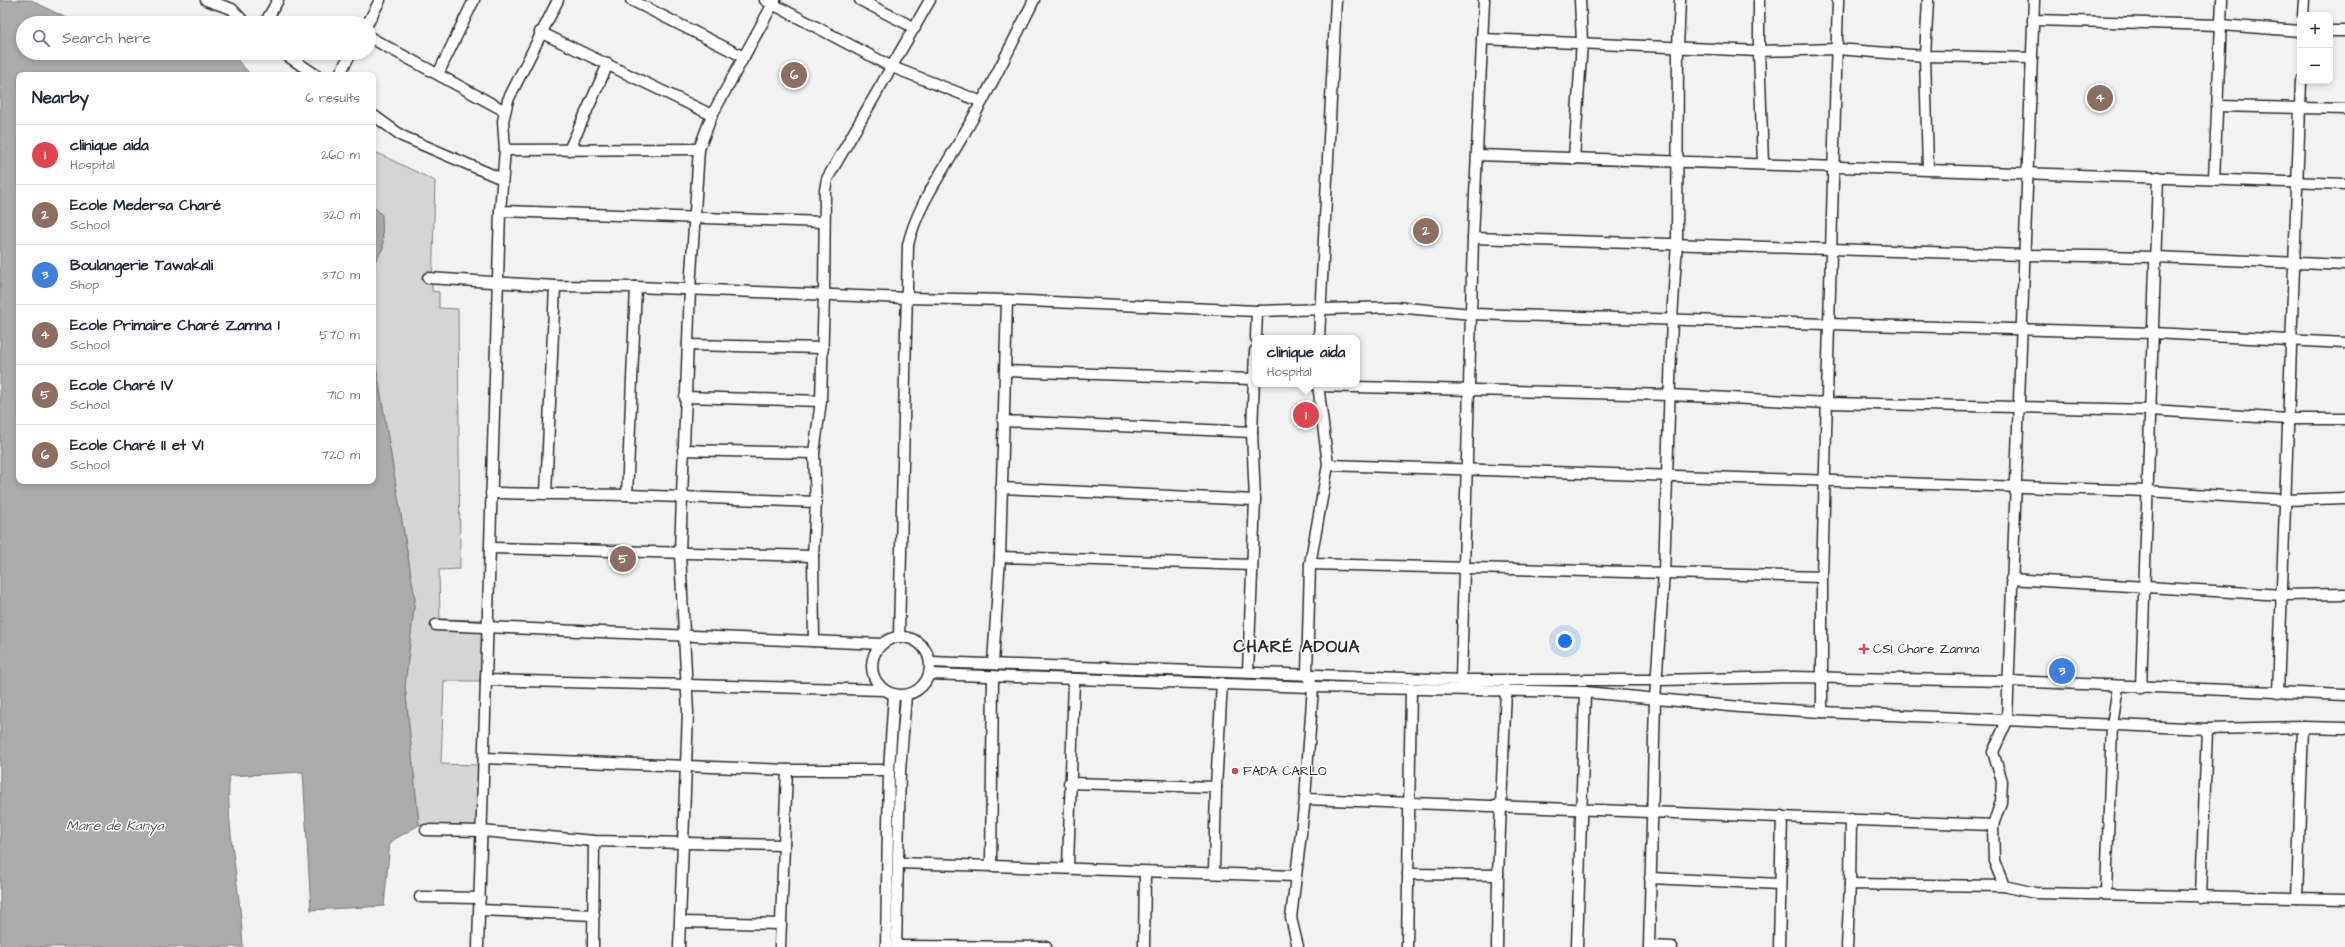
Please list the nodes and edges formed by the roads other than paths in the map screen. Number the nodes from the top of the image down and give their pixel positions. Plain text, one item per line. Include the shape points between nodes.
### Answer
1 (206, 0) edge
2 (278, 0) edge
3 (380, 0) edge
4 (474, 0) edge
5 (558, 0) edge
6 (631, 0) edge
7 (860, 0) edge
8 (930, 0) edge
9 (1034, 0) edge
10 (1336, 0) edge
11 (1484, 0) edge
12 (1580, 0) edge
13 (1680, 0) edge
14 (1759, 0) edge
15 (1838, 0) edge
16 (1928, 0) edge
17 (2034, 0) edge
18 (2222, 0) edge
19 (2304, 0) edge
20 (770, 2) edge
21 (2303, 12) edge
22 (239, 16) edge
23 (269, 16) edge
24 (372, 16) edge
25 (2033, 20) junction
26 (2221, 24) junction
27 (915, 28) junction
28 (2297, 31) edge
29 (2333, 31) edge
30 (2345, 31) edge
31 (540, 32) junction
32 (1482, 39) junction
33 (376, 41) edge
34 (1582, 42) junction
35 (1678, 47) junction
36 (1837, 49) junction
37 (1759, 51) junction
38 (1925, 56) junction
39 (744, 57) junction
40 (2032, 58) junction
41 (294, 60) edge
42 (347, 60) edge
43 (608, 64) junction
44 (892, 67) junction
45 (312, 72) edge
46 (341, 72) edge
47 (438, 74) junction
48 (2300, 84) edge
49 (982, 102) junction
50 (2217, 106) junction
51 (2300, 107) junction
52 (2345, 109) edge
53 (505, 111) junction
54 (712, 115) junction
55 (376, 117) edge
56 (699, 149) junction
57 (505, 150) junction
58 (569, 150) junction
59 (1478, 155) junction
60 (1574, 159) junction
61 (1678, 162) junction
62 (1763, 164) junction
63 (1834, 166) junction
64 (1928, 169) junction
65 (2027, 172) junction
66 (2158, 177) junction
67 (502, 179) junction
68 (2214, 179) junction
69 (2296, 183) junction
70 (2345, 184) edge
71 (500, 211) junction
72 (694, 219) junction
73 (824, 222) junction
74 (1473, 238) junction
75 (1677, 243) junction
76 (1833, 248) junction
77 (2024, 255) junction
78 (2155, 257) junction
79 (2295, 263) junction
80 (2345, 265) edge
81 (428, 278) dead end
82 (498, 283) junction
83 (554, 286) junction
84 (636, 287) junction
85 (690, 289) junction
86 (824, 295) junction
87 (907, 298) junction
88 (1007, 300) junction
89 (1321, 309) junction
90 (1257, 311) junction
91 (1472, 314) junction
92 (1672, 318) junction
93 (1830, 324) junction
94 (2021, 328) junction
95 (2153, 333) junction
96 (1256, 335) edge
97 (1319, 335) edge
98 (2291, 340) junction
99 (2345, 343) edge
100 (688, 345) junction
101 (822, 348) junction
102 (1005, 371) junction
103 (1252, 379) edge
104 (1360, 386) edge
105 (1254, 387) edge
106 (1318, 387) edge
107 (1468, 390) junction
108 (1670, 395) junction
109 (686, 397) junction
110 (821, 401) junction
111 (1828, 403) junction
112 (2018, 406) junction
113 (2151, 410) junction
114 (2345, 419) edge
115 (2288, 420) junction
116 (1003, 421) junction
117 (1252, 432) junction
118 (683, 450) junction
119 (814, 453) junction
120 (1328, 465) junction
121 (1468, 470) junction
122 (1667, 476) junction
123 (1825, 481) junction
124 (2015, 487) junction
125 (1001, 488) junction
126 (2148, 491) junction
127 (491, 493) junction
128 (546, 494) junction
129 (627, 495) junction
130 (682, 497) junction
131 (2345, 498) edge
132 (1255, 500) junction
133 (2285, 500) junction
134 (816, 502) junction
135 (490, 548) junction
136 (680, 553) junction
137 (813, 556) junction
138 (1000, 557) junction
139 (1310, 564) junction
140 (1252, 565) junction
141 (1464, 567) junction
142 (1664, 573) junction
143 (1822, 577) junction
144 (2011, 579) junction
145 (2145, 586) junction
146 (2345, 594) edge
147 (2283, 595) junction
148 (436, 625) dead end
149 (488, 627) junction
150 (683, 635) junction
151 (899, 638) junction
152 (814, 641) junction
153 (882, 644) junction
154 (930, 662) junction
155 (993, 663) junction
156 (1248, 672) junction
157 (929, 674) junction
158 (1307, 674) junction
159 (993, 676) junction
160 (1822, 679) junction
161 (486, 680) junction
162 (1074, 680) junction
163 (1461, 680) junction
164 (1658, 680) junction
165 (2007, 681) junction
166 (1222, 683) junction
167 (687, 685) junction
168 (1313, 687) junction
169 (2118, 687) junction
170 (1411, 688) junction
171 (2141, 688) junction
172 (884, 690) junction
173 (1506, 690) junction
174 (1585, 692) junction
175 (2278, 693) junction
176 (894, 694) junction
177 (906, 695) junction
178 (2345, 695) edge
179 (1656, 699) junction
180 (1822, 712) junction
181 (2007, 721) junction
182 (2112, 725) junction
183 (2302, 727) junction
184 (2345, 728) edge
185 (2207, 729) junction
186 (485, 758) junction
187 (685, 765) junction
188 (787, 770) junction
189 (889, 770) junction
190 (1069, 784) junction
191 (1216, 787) junction
192 (1305, 798) junction
193 (1408, 802) junction
194 (1501, 806) junction
195 (1580, 810) junction
196 (1652, 812) junction
197 (1782, 816) junction
198 (1851, 819) junction
199 (1993, 825) junction
200 (426, 830) dead end
201 (481, 831) junction
202 (594, 841) junction
203 (684, 844) junction
204 (784, 845) junction
205 (898, 863) junction
206 (991, 866) junction
207 (1068, 867) junction
208 (1145, 872) junction
209 (1214, 872) junction
210 (1408, 874) junction
211 (1498, 875) junction
212 (1295, 876) junction
213 (1650, 878) junction
214 (1779, 884) junction
215 (1850, 884) junction
216 (2004, 886) junction
217 (2106, 894) junction
218 (420, 897) dead end
219 (2201, 897) junction
220 (480, 898) junction
221 (2297, 898) junction
222 (2345, 899) edge
223 (480, 910) junction
224 (594, 915) junction
225 (681, 922) junction
226 (780, 924) junction
227 (896, 946) edge
228 (478, 947) edge
229 (593, 947) edge
230 (679, 947) edge
231 (780, 947) edge
232 (886, 947) edge
233 (1046, 947) edge
234 (1144, 947) edge
235 (1298, 947) edge
236 (1407, 947) edge
237 (1497, 947) edge
238 (1577, 947) edge
239 (1649, 947) edge
240 (1672, 947) edge
241 (1778, 947) edge
242 (1847, 947) edge

1 - 22 street via 232,9
2 - 23 street
3 - 24 street
4 - 47 street
5 - 31 street
6 - 39 street
7 - 27 street
8 - 27 street
9 - 49 street
10 - 89 street
11 - 32 street
12 - 34 street
13 - 35 street
14 - 37 street
15 - 36 street
16 - 38 street
17 - 25 street
18 - 26 street
19 - 21 street
20 - 39 street
20 - 44 street
25 - 26 street
25 - 40 street
26 - 28 street
26 - 50 street
27 - 44 street
29 - 30 street
31 - 43 street
31 - 53 street
32 - 34 street
32 - 59 street
33 - 47 street
34 - 35 street
34 - 60 street
35 - 37 street
35 - 61 street
36 - 37 street
36 - 38 street
36 - 63 street
37 - 62 street
38 - 40 street
38 - 64 street
39 - 54 street
40 - 65 street
41 - 45 street
42 - 46 street
43 - 54 street
43 - 58 street
44 - 49 street
44 - 73 street via 827,179 824,190
47 - 53 street
48 - 51 street
49 - 87 street via 911,231 908,246
50 - 51 street
50 - 68 street
51 - 52 street
51 - 69 street
53 - 57 street
54 - 56 street
55 - 67 street via 402,136
56 - 58 street
56 - 72 street
57 - 58 street
57 - 67 street
59 - 60 street
59 - 74 street
60 - 61 street
61 - 62 street
61 - 75 street
62 - 63 street
63 - 64 street
63 - 76 street
64 - 65 street
65 - 66 street
65 - 77 street
66 - 68 street
66 - 78 street
67 - 71 street
68 - 69 street
69 - 70 street
69 - 79 street
71 - 72 street
71 - 82 street
72 - 73 street
72 - 85 street
73 - 86 street
74 - 75 street
74 - 91 street
75 - 76 street
75 - 92 street
76 - 77 street
76 - 93 street
77 - 78 street
77 - 94 street
78 - 79 street
78 - 95 street
79 - 80 street
79 - 98 street
81 - 82 street
82 - 83 street
82 - 127 street
83 - 84 street
83 - 128 street
84 - 85 street
84 - 129 street
85 - 86 street
85 - 100 street
86 - 87 street
86 - 101 street
87 - 88 street
87 - 151 street
88 - 90 street
88 - 102 street
89 - 90 street
89 - 91 street via 1395,307
89 - 97 street
90 - 96 street
91 - 92 street
91 - 107 street
92 - 93 street
92 - 108 street
93 - 94 street
93 - 111 street
94 - 95 street
94 - 112 street
95 - 98 street
95 - 113 street
98 - 99 street
98 - 115 street
100 - 101 street
100 - 109 street
101 - 110 street
102 - 103 street
102 - 116 street
104 - 107 street
105 - 117 street
106 - 120 street
107 - 108 street
107 - 121 street
108 - 111 street
108 - 122 street
109 - 110 street
109 - 118 street
110 - 119 street
111 - 112 street
111 - 123 street
112 - 113 street
112 - 124 street
113 - 115 street
113 - 126 street
114 - 115 street
115 - 133 street
116 - 117 street
116 - 125 street
117 - 132 street
118 - 119 street
118 - 130 street
119 - 134 street
120 - 121 street
120 - 139 street
121 - 122 street
121 - 141 street
122 - 123 street
122 - 142 street
123 - 124 street
123 - 143 street
124 - 126 street
124 - 144 street
125 - 132 street
125 - 138 street
126 - 133 street
126 - 145 street
127 - 128 street
127 - 135 street
128 - 129 street
129 - 130 street
130 - 134 street
130 - 136 street
131 - 133 street
132 - 140 street
133 - 147 street
134 - 137 street
135 - 136 street
135 - 149 street
136 - 137 street
136 - 150 street
137 - 152 street
138 - 140 street
138 - 155 street
139 - 141 street
139 - 158 street
140 - 156 street
141 - 142 street
141 - 163 street
142 - 143 street
142 - 164 street
143 - 160 street
144 - 145 street
144 - 165 street
145 - 147 street
145 - 171 street
146 - 147 street
147 - 175 street
148 - 149 street
149 - 150 street
149 - 161 street
150 - 152 street
150 - 167 street
151 - 153 street
151 - 154 street via 911,639 922,646
152 - 153 street
153 - 172 street via 873,659 872,670 876,681
154 - 155 street
154 - 157 street
155 - 156 street
156 - 158 street
157 - 159 street
157 - 177 street via 921,688
158 - 163 street
158 - 168 street
159 - 162 street
159 - 206 street
160 - 164 street via 1793,677
160 - 165 street
160 - 180 street
161 - 167 street
161 - 186 street
162 - 166 street
162 - 190 street
163 - 164 street
164 - 179 street
165 - 169 street
165 - 181 street
166 - 168 street
166 - 191 street
167 - 172 street
167 - 187 street
168 - 170 street
168 - 192 street
169 - 171 street
169 - 182 street
170 - 173 street
170 - 193 street
171 - 175 street
172 - 176 street
173 - 174 street
173 - 194 street
174 - 179 street
174 - 195 street
175 - 178 street
176 - 177 street
176 - 189 street
177 - 205 street via 900,771
179 - 180 street
179 - 196 street
180 - 181 street
181 - 182 street
181 - 199 street via 1993,752 2002,781 2001,802
182 - 185 street
182 - 217 street
183 - 184 street
183 - 185 street
183 - 221 street
185 - 219 street
186 - 187 street
186 - 201 street
187 - 188 street
187 - 203 street
188 - 189 street
188 - 204 street
189 - 232 street
190 - 191 street
190 - 207 street
191 - 209 street
192 - 193 street
192 - 212 street
193 - 194 street
193 - 210 street
194 - 195 street
194 - 211 street
195 - 196 street
195 - 238 street
196 - 197 street
196 - 213 street
197 - 198 street
197 - 214 street
198 - 199 street
198 - 215 street
199 - 216 street via 1994,861
200 - 201 street
201 - 202 street
201 - 220 street
202 - 203 street
202 - 224 street
203 - 204 street
203 - 225 street
204 - 226 street
205 - 206 street
205 - 227 street
206 - 207 street
207 - 208 street
208 - 209 street
208 - 234 street
209 - 212 street
210 - 211 street
210 - 236 street
211 - 237 street
212 - 235 street via 1291,918
213 - 214 street
213 - 239 street
214 - 241 street
215 - 216 street
215 - 242 street
216 - 217 street via 2035,893
217 - 219 street
218 - 220 street
219 - 221 street
220 - 223 street
221 - 222 street
223 - 224 street
223 - 228 street
224 - 229 street
225 - 226 street
225 - 230 street
226 - 231 street
227 - 233 street
239 - 240 street

